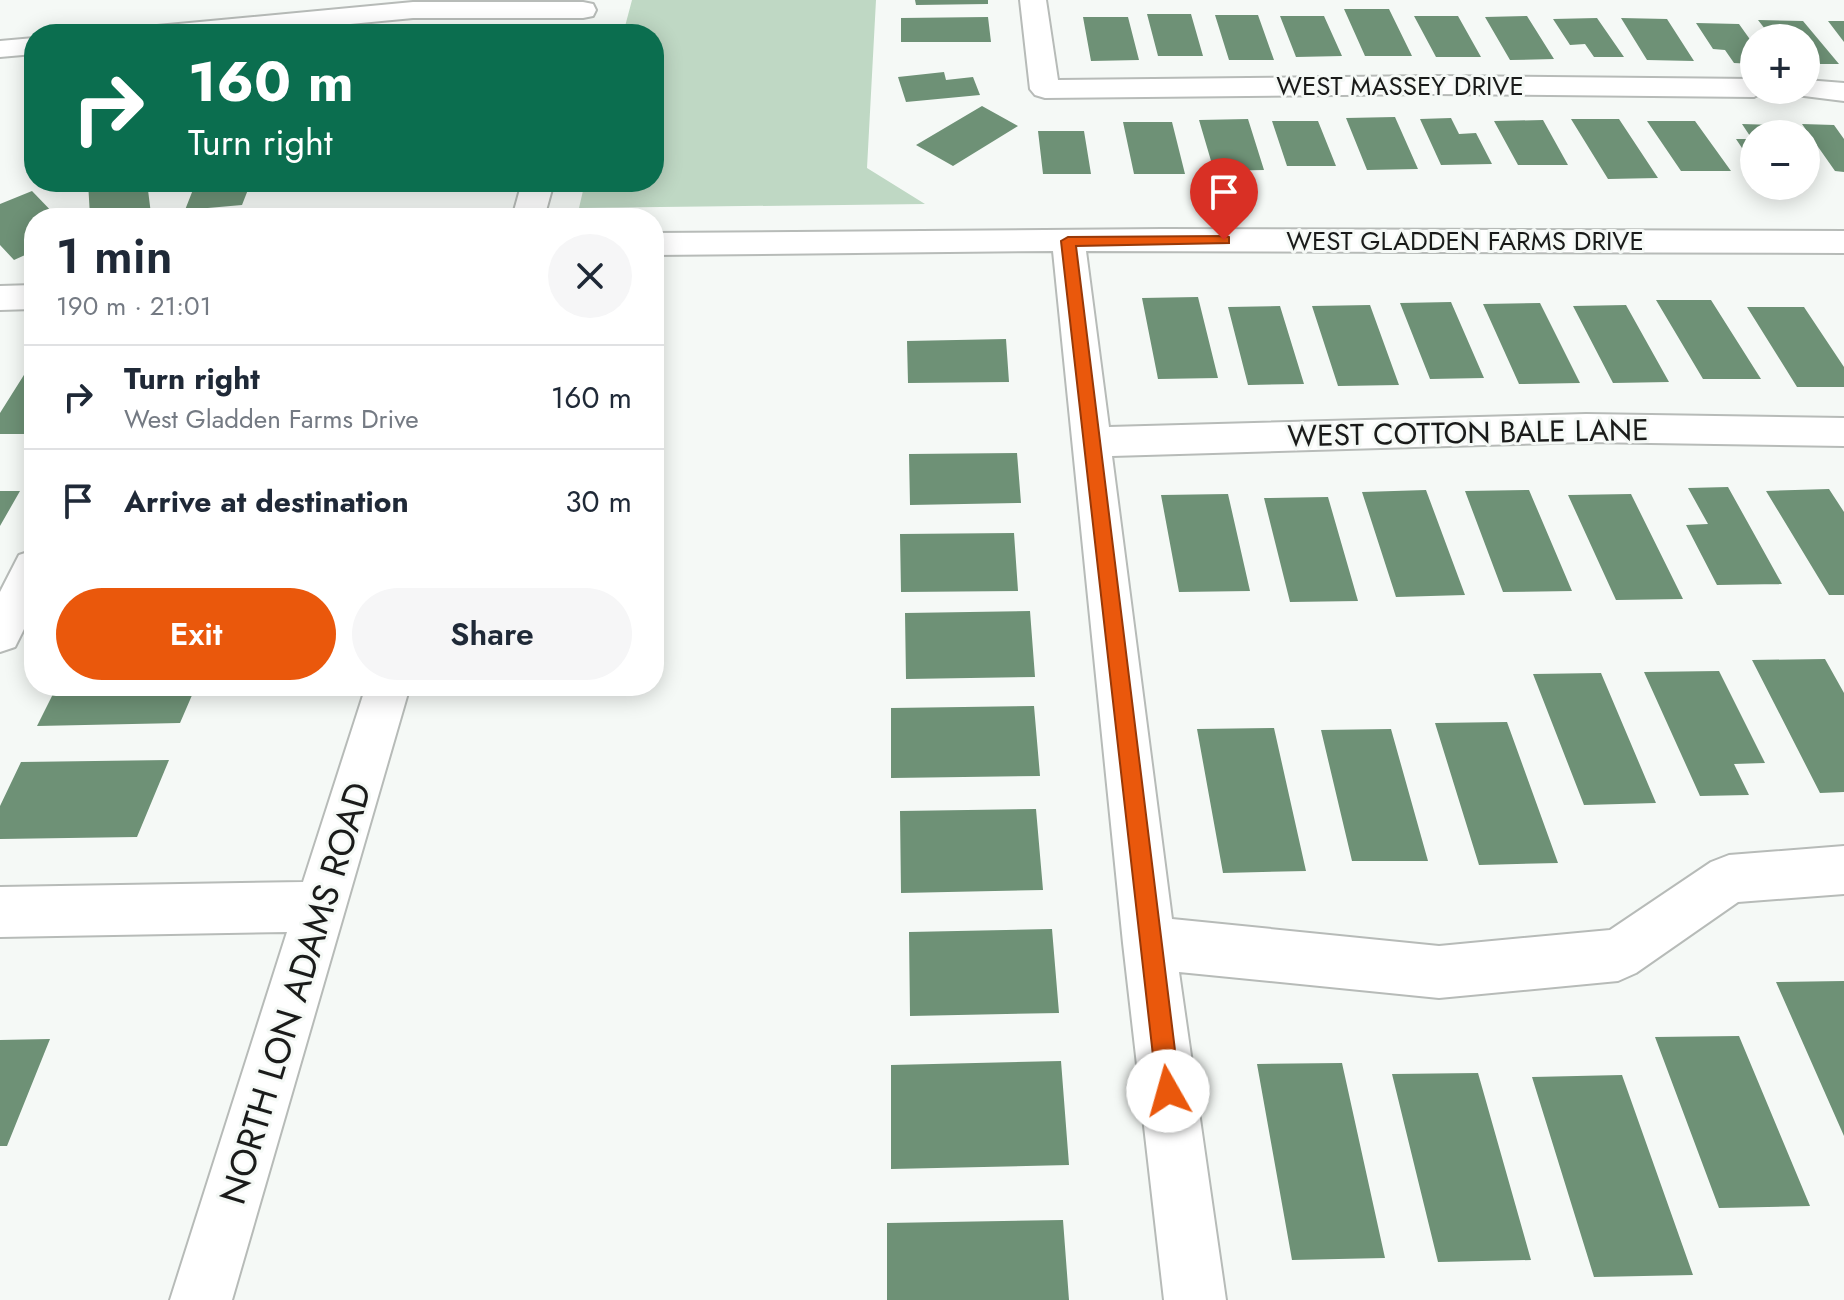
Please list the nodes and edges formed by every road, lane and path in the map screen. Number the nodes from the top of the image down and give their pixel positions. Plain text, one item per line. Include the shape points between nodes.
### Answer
1 (228, 0) edge
2 (1033, 0) edge
3 (582, 15) edge
4 (224, 24) edge
5 (257, 24) edge
6 (24, 47) edge
7 (0, 49) edge
8 (1740, 88) edge
9 (1820, 90) edge
10 (1844, 92) edge
11 (1068, 241) junction
12 (1844, 242) edge
13 (664, 244) edge
14 (24, 297) edge
15 (0, 298) edge
16 (1844, 432) edge
17 (1091, 442) junction
18 (24, 587) edge
19 (0, 634) edge
20 (385, 696) edge
21 (1844, 870) edge
22 (321, 907) junction
23 (0, 912) edge
24 (1149, 943) junction
25 (201, 1300) edge
26 (1195, 1300) edge

1 - 4 street
2 - 8 street, WEST MASSEY DRIVE via 1045,89
3 - 5 street via 413,10
6 - 7 street
9 - 10 street
11 - 12 street, WEST GLADDEN FARMS DRIVE
11 - 13 street, WEST GLADDEN FARMS DRIVE
11 - 17 street
14 - 15 street
16 - 17 street, WEST COTTON BALE LANE via 1586,428
17 - 24 street
18 - 19 street
20 - 22 street, NORTH LON ADAMS ROAD
21 - 24 street via 1729,879 1618,955 1439,972
22 - 23 street
22 - 25 street, NORTH LON ADAMS ROAD
24 - 26 street

